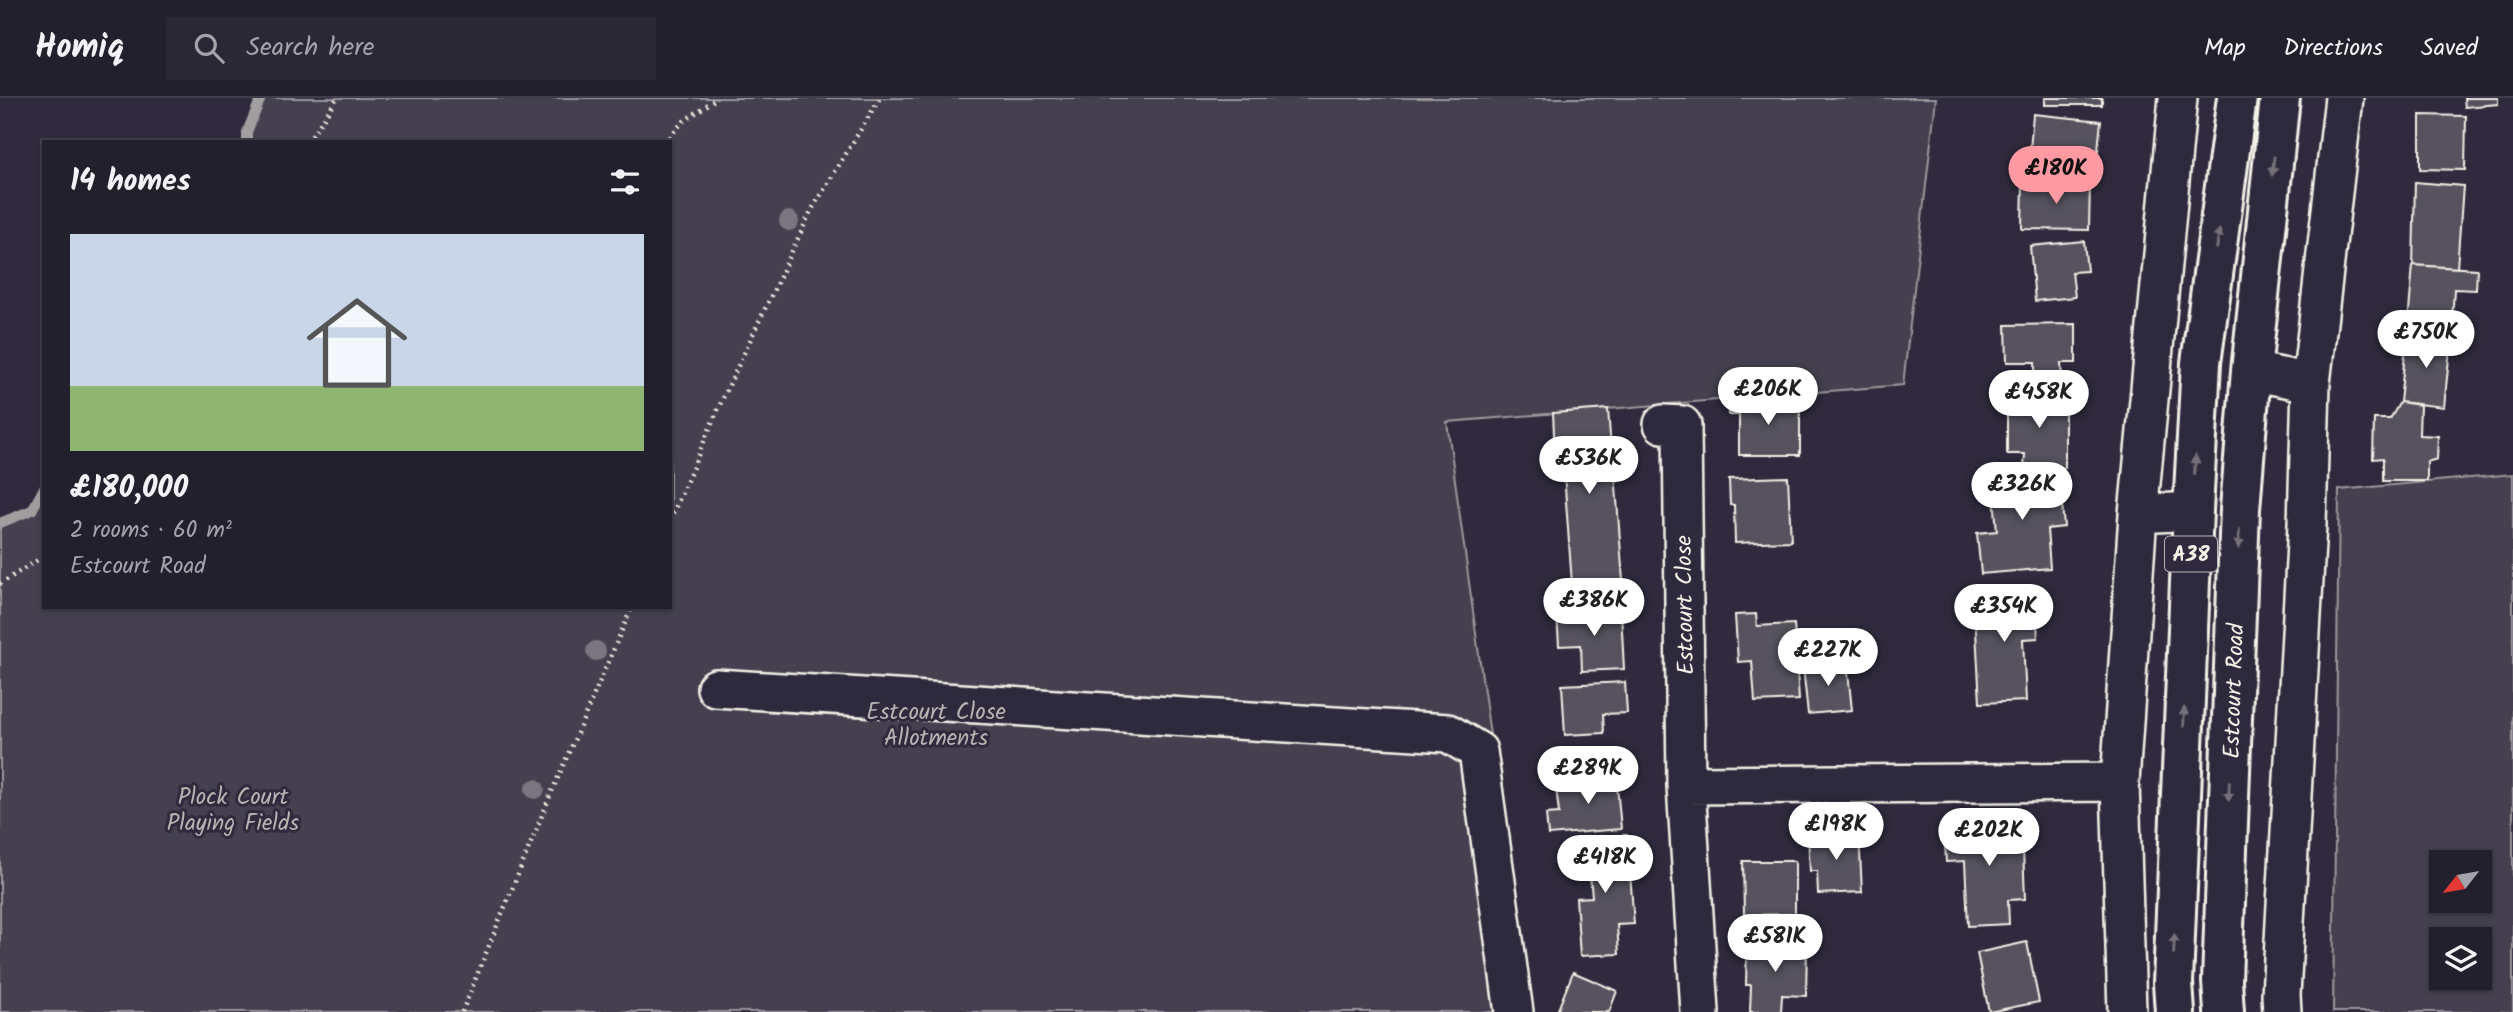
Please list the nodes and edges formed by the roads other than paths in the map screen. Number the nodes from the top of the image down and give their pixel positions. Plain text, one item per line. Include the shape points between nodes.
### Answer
1 (2178, 98) edge
2 (2236, 98) edge
3 (2280, 98) edge
4 (2344, 98) edge
5 (2251, 371) junction
6 (2311, 383) junction
7 (1681, 423) dead end
8 (2193, 511) junction
9 (2138, 514) junction
10 (716, 688) dead end
11 (2120, 782) junction
12 (1686, 785) junction
13 (2125, 975) junction
14 (2174, 997) edge
15 (1514, 1012) edge
16 (1700, 1012) edge
17 (2127, 1012) edge
18 (2224, 1012) edge
19 (2282, 1012) edge

1 - 9 street
8 -> 2 main road, Estcourt Road / A38 via 2201,363
3 -> 5 main road, Estcourt Road / A38
4 - 6 street
5 - 6 street
5 -> 18 main road, Estcourt Road / A38 via 2240,509
6 - 19 street
7 - 12 street, Estcourt Close
8 - 9 street
14 -> 8 main road, Estcourt Road / A38
9 - 11 street
10 - 15 street via 1448,733 1478,751
11 - 12 street
11 - 13 street
12 - 16 street, Estcourt Close
13 - 14 street, Estcourt Road
13 - 17 street

